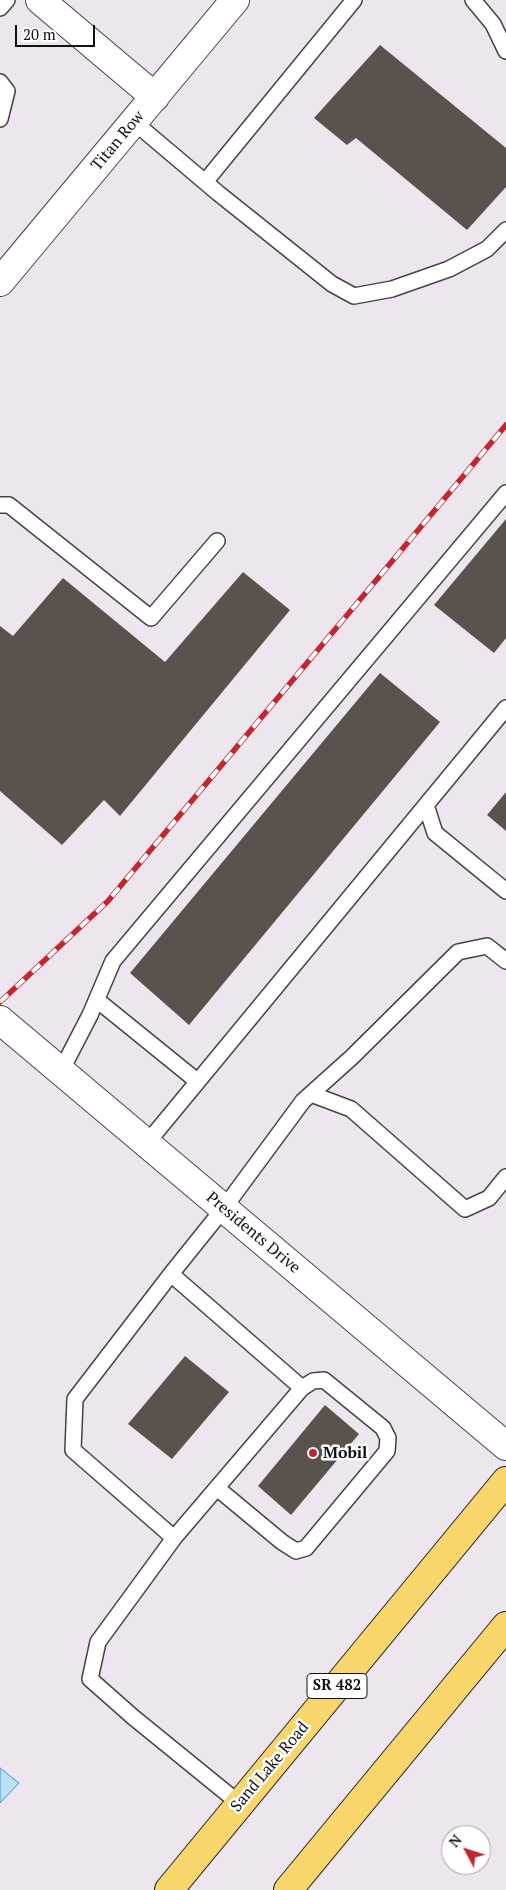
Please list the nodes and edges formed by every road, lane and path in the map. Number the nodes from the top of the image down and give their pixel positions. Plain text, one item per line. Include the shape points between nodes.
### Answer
1 (7, 0) edge
2 (40, 0) edge
3 (235, 0) edge
4 (354, 0) edge
5 (473, 0) edge
6 (0, 8) edge
7 (506, 51) edge
8 (0, 82) edge
9 (155, 97) junction
10 (0, 120) edge
11 (134, 122) junction
12 (205, 182) junction
13 (506, 230) edge
14 (3, 272) edge
15 (506, 493) edge
16 (0, 505) edge
17 (217, 541) dead end
18 (506, 708) edge
19 (426, 805) junction
20 (506, 891) edge
21 (506, 961) edge
22 (96, 1000) junction
23 (0, 1020) edge
24 (61, 1070) junction
25 (197, 1082) junction
26 (311, 1094) junction
27 (147, 1143) junction
28 (506, 1177) edge
29 (224, 1208) junction
30 (170, 1274) junction
31 (302, 1388) junction
32 (506, 1446) edge
33 (506, 1482) edge
34 (217, 1488) junction
35 (174, 1538) junction
36 (506, 1626) edge
37 (240, 1804) junction
38 (168, 1890) edge
39 (288, 1890) edge

1 - 6 lane
2 - 9 street
3 - 9 street, Titan Row
4 - 12 lane
5 - 7 lane via 493,24
8 - 10 lane via 7,91
9 - 11 street, Titan Row
11 - 12 lane
11 - 14 street, Titan Row
12 - 13 lane via 332,284 354,296 392,289 449,269 487,249
15 - 22 lane via 113,961
16 - 17 lane via 9,505 151,618
18 - 19 lane
19 - 20 lane via 435,834
19 - 25 lane
21 - 26 lane via 487,946 458,952
22 - 24 lane
22 - 25 lane
23 - 24 street, Presidents Drive
24 - 27 street, Presidents Drive
25 - 27 lane
26 - 28 lane via 351,1109 465,1209 489,1198
26 - 29 lane
27 - 29 street, Presidents Drive
29 - 30 lane
29 - 32 street, Presidents Drive
30 - 31 lane
30 - 35 lane via 76,1399 73,1450
31 - 34 lane
31 - 34 lane via 313,1381 324,1380 383,1428 388,1438 387,1451 306,1548 296,1551 282,1542
33 - 37 main road, Sand Lake Road / SR 482
34 - 35 lane
35 - 37 lane via 98,1642 90,1679
36 - 39 main road
37 - 38 main road, Sand Lake Road / SR 482

